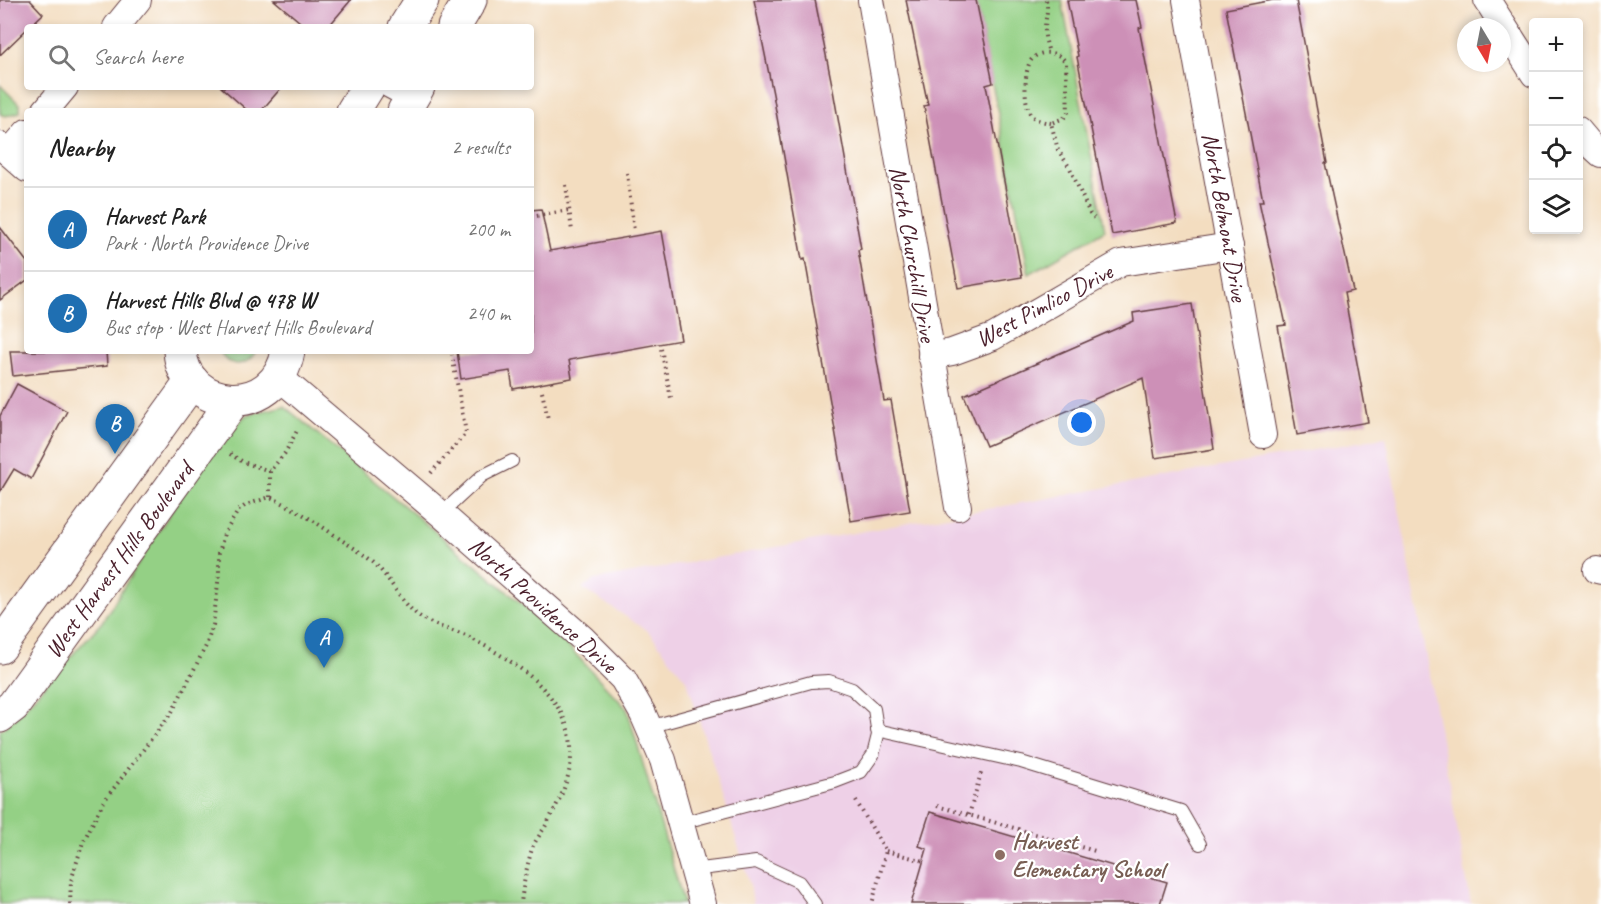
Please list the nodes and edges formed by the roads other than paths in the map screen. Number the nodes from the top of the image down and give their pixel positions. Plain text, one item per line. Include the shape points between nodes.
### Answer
1 (138, 0) edge
2 (422, 0) edge
3 (470, 0) edge
4 (871, 0) edge
5 (1186, 0) edge
6 (1488, 0) edge
7 (118, 24) edge
8 (407, 24) edge
9 (456, 24) edge
10 (1532, 72) edge
11 (62, 90) edge
12 (366, 90) edge
13 (385, 90) edge
14 (413, 103) edge
15 (48, 108) edge
16 (355, 108) edge
17 (1583, 136) edge
18 (24, 137) edge
19 (1601, 154) edge
20 (12, 156) edge
21 (1230, 246) junction
22 (180, 354) edge
23 (931, 356) junction
24 (283, 364) edge
25 (192, 381) junction
26 (234, 400) junction
27 (1263, 435) dead end
28 (512, 461) dead end
29 (958, 507) dead end
30 (441, 514) junction
31 (0, 647) edge
32 (0, 716) edge
33 (649, 727) junction
34 (876, 730) junction
35 (681, 823) junction
36 (1200, 844) dead end
37 (693, 870) junction
38 (703, 904) edge
39 (815, 904) edge

1 - 7 street
2 - 8 street
3 - 9 street
4 - 23 street, North Churchill Drive
5 - 21 street, North Belmont Drive
6 - 10 street
11 - 15 street
12 - 16 street
13 - 14 lane
17 - 19 street
18 - 20 street
21 - 23 street, West Pimlico Drive via 1121,263 993,337
21 - 27 street, North Belmont Drive
22 - 25 street
23 - 29 street, North Churchill Drive
24 - 26 street via 267,390 251,398
24 - 30 street, North Providence Drive
25 - 26 street via 204,392
25 - 31 street, West Harvest Hills Boulevard
26 - 32 street, West Harvest Hills Boulevard via 13,706
28 - 30 lane via 482,476
30 - 33 street, North Providence Drive via 623,679
33 - 34 lane via 811,682 829,681 852,689 874,709
33 - 35 street, North Providence Drive
34 - 35 lane via 873,755 861,772
34 - 36 lane via 1021,762 1181,811
35 - 37 street, North Providence Drive
37 - 38 street, North Providence Drive
37 - 39 lane via 756,862 799,882

